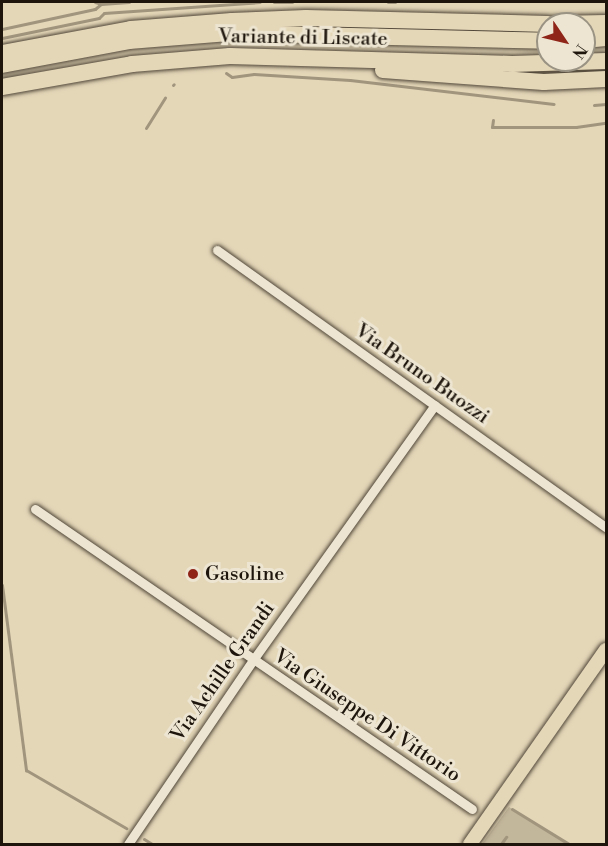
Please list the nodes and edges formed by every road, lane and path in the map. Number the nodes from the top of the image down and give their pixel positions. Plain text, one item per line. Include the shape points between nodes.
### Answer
1 (536, 24) edge
2 (536, 41) edge
3 (2, 53) edge
4 (606, 61) edge
5 (2, 65) edge
6 (606, 79) edge
7 (29, 81) junction
8 (2, 87) edge
9 (217, 250) dead end
10 (435, 405) junction
11 (35, 509) dead end
12 (606, 527) edge
13 (606, 650) edge
14 (253, 660) junction
15 (472, 809) dead end
16 (128, 844) edge
17 (470, 844) edge

1 - 3 highway via 306,18 232,21 131,29
2 - 5 highway, Variante di Liscate via 230,33 129,41
4 - 7 highway, Variante di Liscate via 512,64 230,56 132,64
6 - 7 highway via 544,82 252,62
7 - 8 highway, Variante di Liscate
9 - 10 street, Via Bruno Buozzi
10 - 12 street, Via Bruno Buozzi
10 - 14 street, Via Achille Grandi
11 - 14 street, Via Giuseppe Di Vittorio
13 - 17 main road
14 - 15 street, Via Giuseppe Di Vittorio
14 - 16 street, Via Achille Grandi

